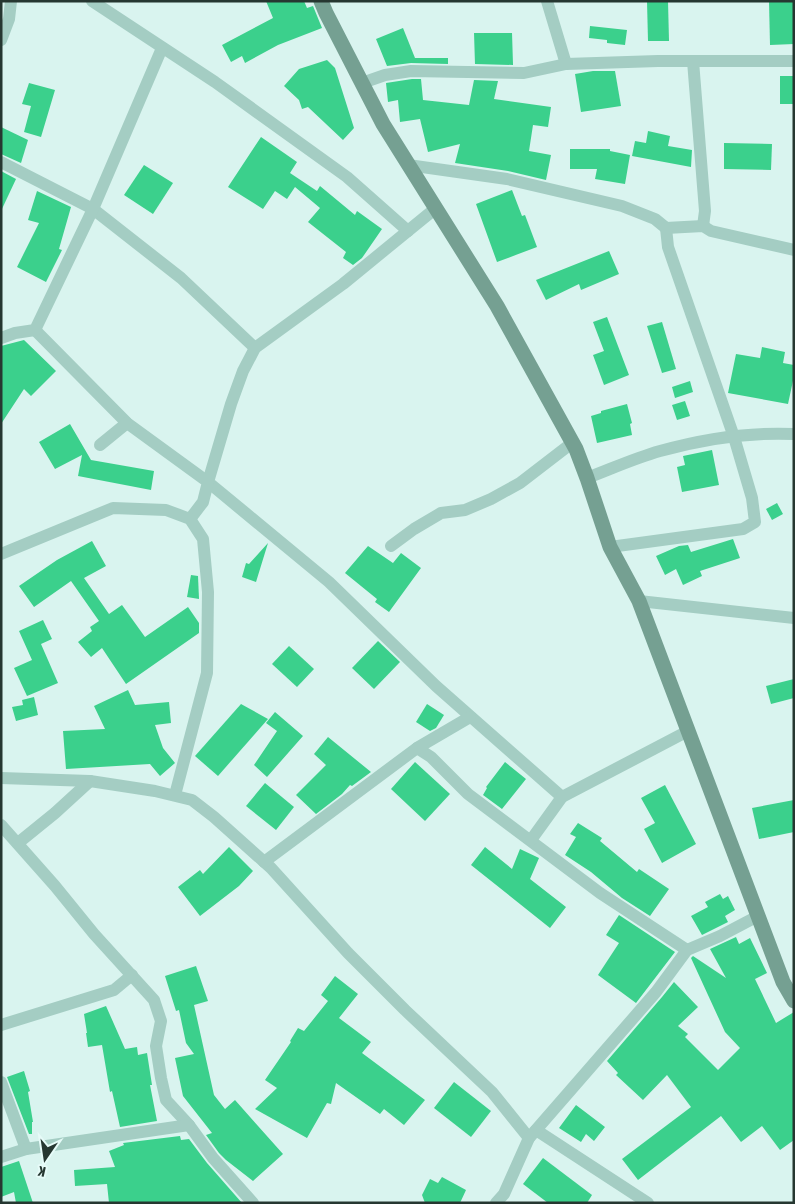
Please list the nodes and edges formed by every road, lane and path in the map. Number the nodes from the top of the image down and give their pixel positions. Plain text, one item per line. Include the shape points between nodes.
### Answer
1 (11, 1) edge
2 (92, 1) edge
3 (321, 1) edge
4 (547, 1) edge
5 (1, 40) edge
6 (162, 48) junction
7 (693, 61) junction
8 (794, 61) edge
9 (566, 64) junction
10 (362, 83) junction
11 (1, 162) edge
12 (408, 165) junction
13 (436, 208) junction
14 (93, 209) junction
15 (703, 226) junction
16 (666, 228) junction
17 (408, 231) junction
18 (794, 250) edge
19 (35, 330) junction
20 (1, 338) edge
21 (255, 348) junction
22 (127, 423) junction
23 (794, 434) edge
24 (734, 437) junction
25 (572, 443) junction
26 (100, 445) dead end
27 (587, 478) junction
28 (208, 482) junction
29 (190, 519) junction
30 (391, 546) dead end
31 (610, 547) junction
32 (1, 554) edge
33 (639, 601) junction
34 (794, 618) edge
35 (470, 716) junction
36 (688, 731) junction
37 (417, 748) junction
38 (1, 778) edge
39 (90, 782) junction
40 (175, 795) junction
41 (562, 797) junction
42 (1, 825) edge
43 (530, 840) junction
44 (18, 843) junction
45 (264, 862) junction
46 (758, 916) junction
47 (688, 950) junction
48 (132, 976) junction
49 (794, 1001) edge
50 (1, 1025) edge
51 (1, 1082) edge
52 (188, 1126) junction
53 (532, 1134) junction
54 (26, 1149) junction
55 (1, 1157) edge
56 (253, 1203) edge
57 (496, 1203) edge
58 (648, 1203) edge

1 - 5 street via 9,19
2 - 6 street
3 - 10 street
4 - 9 street
6 - 14 street
6 - 17 street via 347,177
7 - 8 street
7 - 9 street
7 - 15 street via 705,211
9 - 10 street via 524,73 411,71
10 - 12 street
11 - 14 street
12 - 13 street
12 - 16 street via 507,179 622,206
13 - 17 street
13 - 25 street via 497,306
14 - 19 street
14 - 21 street via 181,278
15 - 16 street
15 - 18 street via 711,231
16 - 24 street via 668,247
17 - 21 street via 343,284
19 - 20 street
19 - 22 street
21 - 28 street via 231,404
22 - 26 street
22 - 28 street
23 - 24 street
24 - 27 street via 658,452
24 - 31 street via 752,498 755,522 742,529
25 - 27 street
25 - 30 street via 520,483 466,510 442,513
27 - 31 street
28 - 29 street via 203,502
28 - 35 street via 329,582
29 - 32 street via 166,510 113,508
29 - 40 street via 203,539 208,592 207,672
31 - 33 street
33 - 34 street
33 - 36 street
35 - 37 street
35 - 41 street
36 - 41 street
36 - 46 street
37 - 43 street via 431,757 468,794
37 - 45 street
38 - 39 street
39 - 40 street
39 - 44 street
40 - 45 street via 192,800
41 - 43 street
42 - 44 street
43 - 47 street via 600,893
44 - 48 street
45 - 53 street via 348,953
46 - 47 street
46 - 49 street via 782,982
47 - 53 street via 656,992
48 - 50 street via 114,990
48 - 52 street via 154,1000 161,1021 156,1046 166,1100
51 - 54 street
52 - 54 street
52 - 56 street
53 - 57 street via 504,1194
53 - 58 street
54 - 55 street

